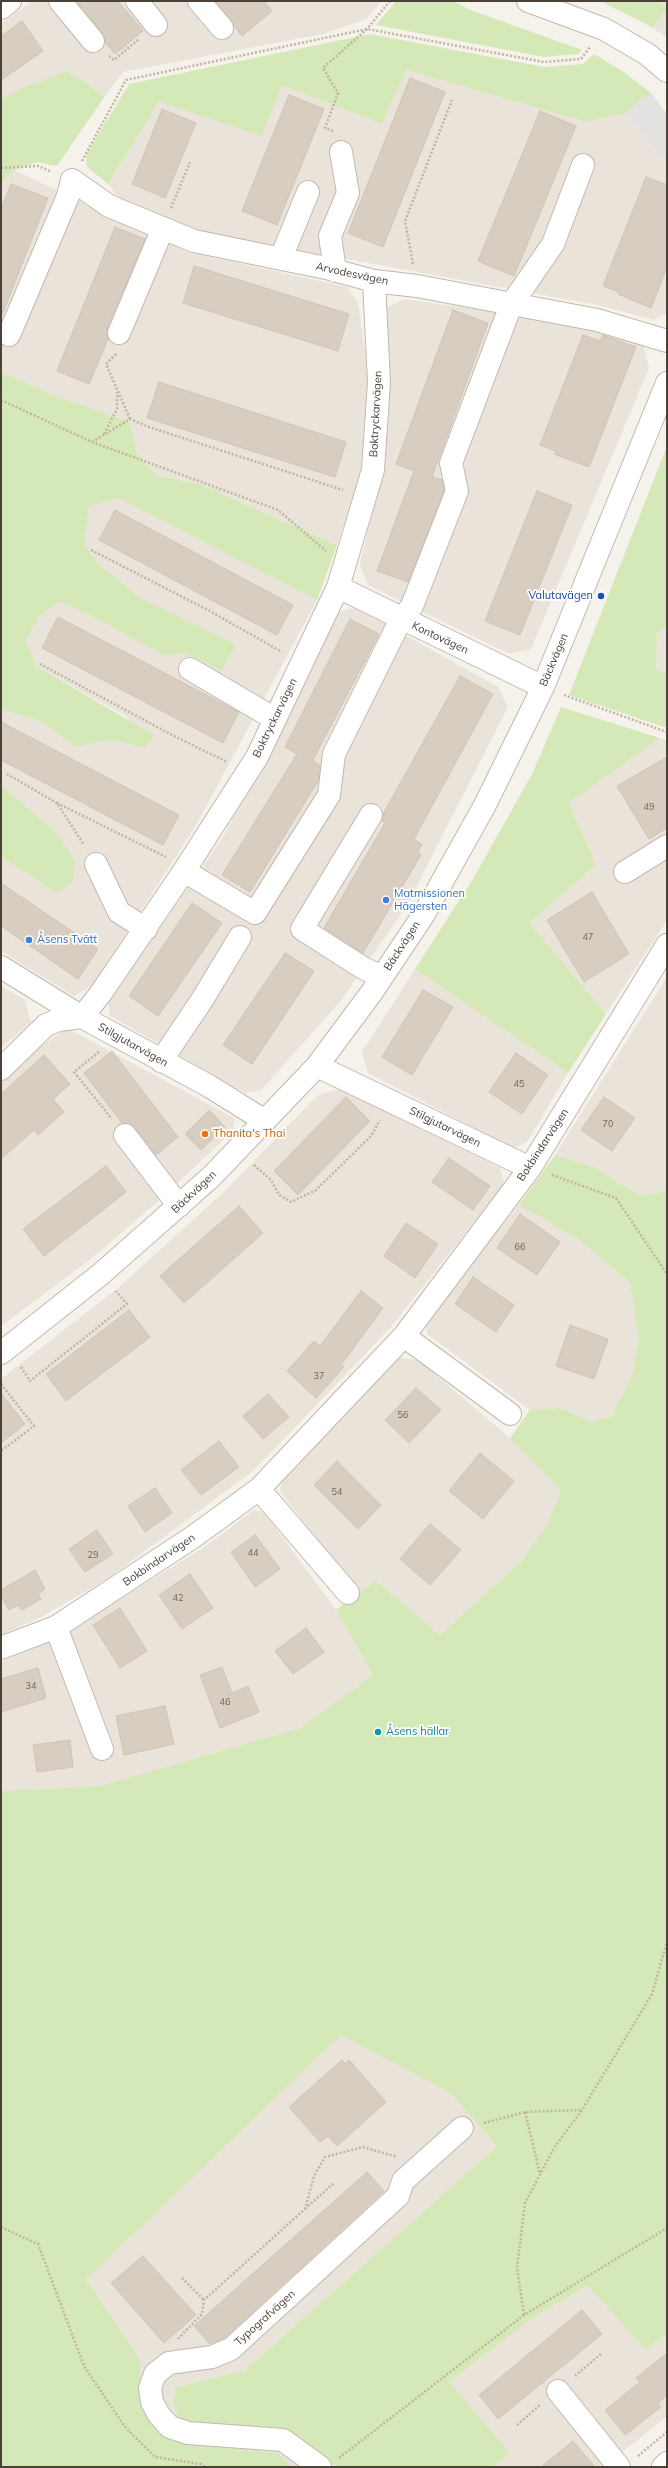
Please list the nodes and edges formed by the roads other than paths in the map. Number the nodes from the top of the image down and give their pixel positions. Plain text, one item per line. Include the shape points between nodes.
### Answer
1 (10, 1) edge
2 (60, 1) edge
3 (137, 1) edge
4 (198, 1) edge
5 (528, 1) edge
6 (1, 8) edge
7 (156, 25) road end
8 (222, 28) dead end
9 (93, 41) road end
10 (667, 71) edge
11 (341, 152) dead end
12 (583, 164) dead end
13 (308, 192) dead end
14 (163, 228) junction
15 (281, 258) junction
16 (335, 270) junction
17 (374, 281) junction
18 (511, 305) junction
19 (119, 333) dead end
20 (9, 335) dead end
21 (667, 341) edge
22 (667, 383) edge
23 (338, 587) junction
24 (401, 619) junction
25 (190, 669) dead end
26 (543, 687) junction
27 (275, 719) junction
28 (371, 815) dead end
29 (667, 846) edge
30 (96, 864) road end
31 (184, 871) junction
32 (625, 872) dead end
33 (146, 928) junction
34 (240, 936) dead end
35 (667, 945) edge
36 (1, 968) edge
37 (382, 978) junction
38 (82, 1017) junction
39 (161, 1061) junction
40 (317, 1066) junction
41 (1, 1069) edge
42 (265, 1121) junction
43 (125, 1135) road end
44 (530, 1168) junction
45 (179, 1206) junction
46 (404, 1336) junction
47 (1, 1353) edge
48 (510, 1414) dead end
49 (259, 1489) junction
50 (348, 1593) dead end
51 (56, 1628) junction
52 (1, 1648) edge
53 (102, 1749) dead end
54 (462, 2128) road end
55 (558, 2391) dead end
56 (628, 2462) edge
57 (667, 2464) edge
58 (327, 2465) edge
59 (663, 2467) edge

1 - 6 street
2 - 9 street
3 - 7 street
4 - 8 street
5 - 10 street via 604,29 647,54
11 - 16 street via 348,193 330,236
12 - 18 street via 553,244
13 - 15 street
14 - 15 street, Arvodesvägen via 194,240
14 - 19 street
14 - 20 street, Arvodesvägen via 109,206 72,180 68,196
15 - 16 street, Arvodesvägen
16 - 17 street, Arvodesvägen
17 - 18 street, Arvodesvägen via 417,286
17 - 23 street, Boktryckarvägen via 380,382 373,470
18 - 21 street, Arvodesvägen via 597,320
18 - 24 street via 451,463 457,492 412,606
22 - 26 street, Bäckvägen
23 - 24 street, Kontovägen
23 - 27 street, Boktryckarvägen
24 - 26 street, Kontovägen
24 - 31 street via 334,754 328,795 256,913
25 - 27 street
26 - 37 street, Bäckvägen via 485,805 424,914
27 - 31 street, Boktryckarvägen via 257,757
28 - 37 street via 302,929
29 - 32 street
30 - 33 street via 119,912
31 - 33 street, Boktryckarvägen
33 - 38 street, Boktryckarvägen
34 - 39 street via 202,1000
35 - 44 street, Bokbindarvägen
36 - 38 street, Stilgjutarvägen
37 - 40 street, Bäckvägen
38 - 39 street, Stilgjutarvägen
38 - 41 street via 58,1020 46,1025
39 - 42 street, Stilgjutarvägen via 209,1086
40 - 42 street, Bäckvägen
40 - 44 street, Stilgjutarvägen
42 - 45 street, Bäckvägen
43 - 45 street
44 - 46 street, Bokbindarvägen
45 - 47 street, Bäckvägen via 101,1274
46 - 48 street
46 - 49 street, Bokbindarvägen
49 - 50 street
49 - 51 street, Bokbindarvägen via 193,1537
51 - 52 street, Bokbindarvägen
51 - 53 street
54 - 58 street, Typografvägen via 403,2181 398,2196 231,2349 212,2356 169,2363 155,2374 150,2388 152,2402 170,2427 188,2434 283,2440
55 - 56 street
57 - 59 street

